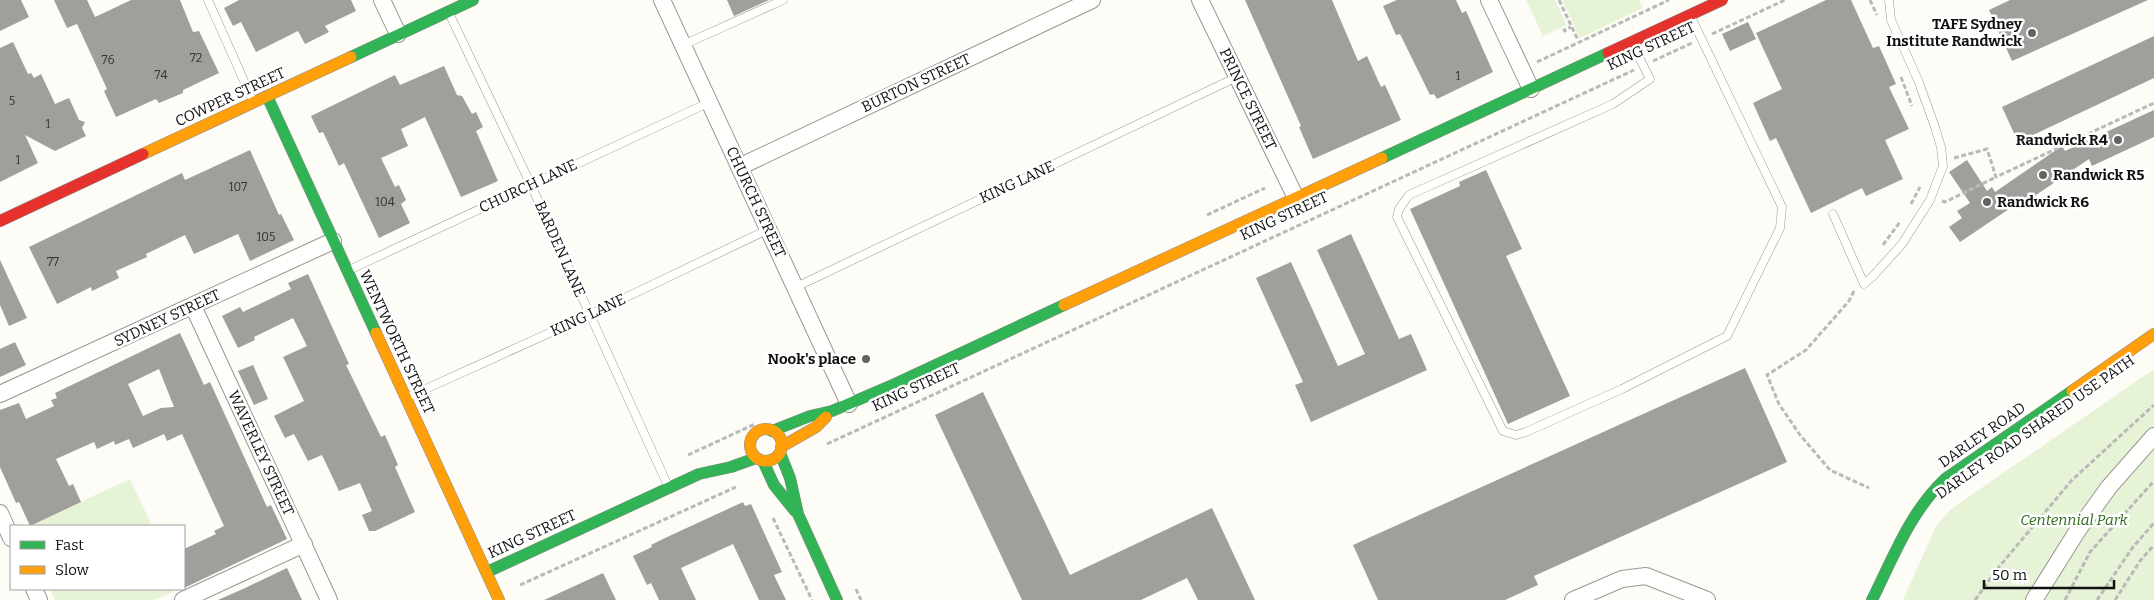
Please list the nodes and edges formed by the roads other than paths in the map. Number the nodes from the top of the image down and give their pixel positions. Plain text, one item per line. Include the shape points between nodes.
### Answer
1 (208, 0) edge
2 (382, 0) edge
3 (473, 0) edge
4 (662, 0) edge
5 (783, 0) edge
6 (1092, 0) edge
7 (1200, 0) edge
8 (1489, 0) edge
9 (1722, 0) edge
10 (1889, 0) edge
11 (448, 11) junction
12 (1690, 15) junction
13 (398, 34) junction
14 (1632, 42) junction
15 (683, 45) junction
16 (1238, 77) junction
17 (1531, 89) junction
18 (267, 96) junction
19 (253, 102) junction
20 (710, 102) junction
21 (740, 167) junction
22 (532, 184) junction
23 (1296, 198) junction
24 (1833, 214) dead end
25 (0, 221) edge
26 (769, 229) junction
27 (333, 241) junction
28 (347, 271) junction
29 (796, 287) junction
30 (193, 306) junction
31 (589, 315) junction
32 (2154, 334) edge
33 (0, 394) edge
34 (406, 398) junction
35 (850, 404) junction
36 (832, 412) junction
37 (772, 431) junction
38 (2154, 436) edge
39 (750, 441) junction
40 (737, 448) dead end
41 (780, 450) junction
42 (717, 459) dead end
43 (759, 459) junction
44 (699, 474) junction
45 (669, 488) junction
46 (0, 513) edge
47 (798, 514) junction
48 (10, 536) edge
49 (304, 544) junction
50 (487, 572) junction
51 (1683, 595) edge
52 (183, 600) edge
53 (330, 600) edge
54 (499, 600) edge
55 (837, 600) edge
56 (1573, 600) edge
57 (1707, 600) edge
58 (1872, 600) edge
59 (2034, 600) edge

1 - 19 lane
2 - 13 street
3 - 11 street, COWPER STREET
4 - 15 street, CHURCH STREET
5 - 15 lane
6 - 21 street, BURTON STREET
7 - 16 street, PRINCE STREET
8 - 17 street
9 - 12 street, KING STREET
10 - 24 lane via 1890,20 1918,80 1942,147 1943,166 1931,197 1896,250 1864,284
11 - 13 street, COWPER STREET
11 - 22 lane, BARDEN LANE
12 - 14 street, KING STREET
12 - 14 lane via 1782,207 1780,228 1727,336 1526,432 1516,435 1503,431 1397,217 1399,209 1409,195 1613,104 1650,79
13 - 18 street, COWPER STREET
14 - 17 street, KING STREET
15 - 20 street, CHURCH STREET
16 - 23 street, PRINCE STREET
16 - 29 lane, KING LANE
17 - 23 street, KING STREET
18 - 19 street, COWPER STREET
18 - 27 street, WENTWORTH STREET
19 - 25 street, COWPER STREET
20 - 21 street, CHURCH STREET
20 - 22 lane, CHURCH LANE
21 - 26 street, CHURCH STREET
22 - 28 lane, CHURCH LANE
22 - 31 lane, BARDEN LANE
23 - 35 street, KING STREET
26 - 29 street, CHURCH STREET
26 - 31 lane, KING LANE
27 - 28 street, WENTWORTH STREET
27 - 30 street, SYDNEY STREET
28 - 34 street, WENTWORTH STREET
29 - 35 street, CHURCH STREET
30 - 33 street, SYDNEY STREET
30 - 49 street, WAVERLEY STREET
31 - 34 lane, KING LANE
31 - 45 lane, BARDEN LANE
32 - 58 street, DARLEY ROAD via 1963,465 1930,492 1909,524
34 - 50 street, WENTWORTH STREET
35 - 36 street, KING STREET
36 - 37 street, KING STREET via 810,416
36 - 41 street, KING STREET via 816,427
37 - 39 street via 756,432
37 - 41 street via 779,437
38 - 59 street via 2104,494
39 - 40 street
39 - 43 street via 751,450
41 - 43 street via 772,459
41 - 47 street
42 - 44 street, KING STREET
43 - 44 street, KING STREET
43 - 47 street via 774,485
44 - 45 street, KING STREET
45 - 50 street, KING STREET
46 - 48 street
47 - 55 street
49 - 52 street
49 - 53 street, WAVERLEY STREET
50 - 54 street, WENTWORTH STREET
51 - 56 street via 1646,576 1622,579
51 - 57 street

